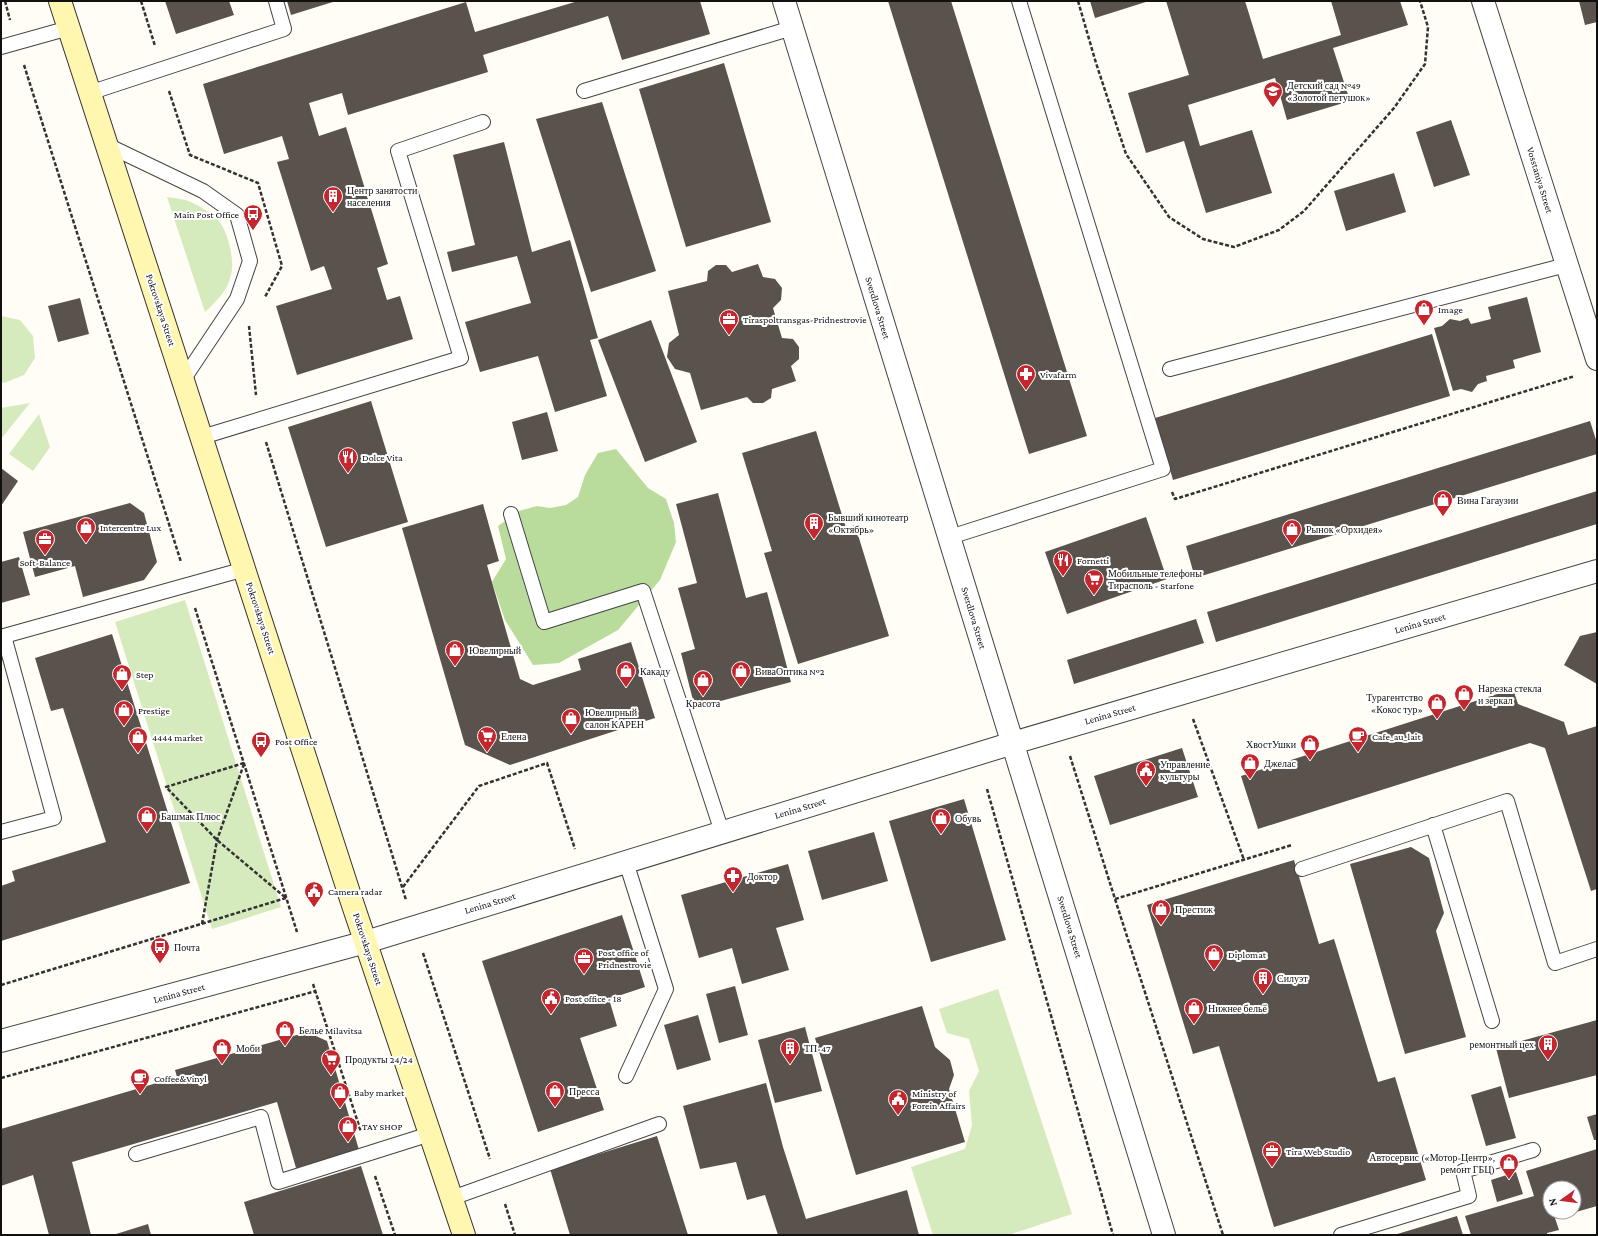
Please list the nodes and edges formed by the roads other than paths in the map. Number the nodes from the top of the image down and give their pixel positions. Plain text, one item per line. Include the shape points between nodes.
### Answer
1 (60, 1) edge
2 (276, 1) edge
3 (784, 1) edge
4 (1019, 1) edge
5 (1484, 1) edge
6 (69, 28) junction
7 (792, 28) junction
8 (1, 47) edge
9 (584, 91) dead end
10 (89, 93) junction
11 (483, 122) dead end
12 (107, 145) junction
13 (1566, 265) junction
14 (1597, 359) edge
15 (1170, 369) dead end
16 (183, 380) junction
17 (202, 436) junction
18 (511, 514) dead end
19 (950, 537) junction
20 (245, 569) junction
21 (1597, 571) edge
22 (1013, 742) junction
23 (1433, 825) junction
24 (1, 832) edge
25 (722, 832) junction
26 (626, 862) junction
27 (1302, 869) dead end
28 (366, 942) junction
29 (1597, 949) edge
30 (1492, 1021) dead end
31 (1, 1041) edge
32 (626, 1076) dead end
33 (659, 1124) dead end
34 (430, 1134) junction
35 (1533, 1150) dead end
36 (136, 1154) dead end
37 (452, 1198) junction
38 (464, 1235) edge
39 (1164, 1235) edge
40 (1341, 1235) edge

1 - 6 main road, Pokrovskaya Street
2 - 10 lane via 284,30
3 - 7 street, Sverdlova Street
4 - 19 lane via 1163,469
5 - 13 street, Vosstaniya Street
6 - 8 lane
6 - 10 main road, Pokrovskaya Street
7 - 9 lane
7 - 19 street, Sverdlova Street
10 - 12 main road, Pokrovskaya Street
11 - 17 lane via 398,151 461,358
12 - 16 main road, Pokrovskaya Street
12 - 16 lane via 203,191 237,215 250,261 237,300
13 - 14 street, Vosstaniya Street
13 - 15 lane
16 - 17 main road, Pokrovskaya Street
17 - 20 main road, Pokrovskaya Street
18 - 25 lane via 544,622 643,592
19 - 22 street, Sverdlova Street
20 - 24 lane via 4,636 54,818
20 - 28 main road, Pokrovskaya Street
21 - 22 street, Lenina Street
22 - 25 street, Lenina Street
22 - 39 street, Sverdlova Street
23 - 27 lane
23 - 29 lane via 1507,801 1555,963
23 - 30 lane
25 - 26 street, Lenina Street
26 - 28 street, Lenina Street
26 - 32 lane via 666,989
28 - 31 street, Lenina Street
28 - 34 main road, Pokrovskaya Street
33 - 37 lane
34 - 36 lane via 278,1182 261,1117
34 - 37 main road, Pokrovskaya Street
35 - 40 lane via 1462,1171 1469,1196
37 - 38 main road, Pokrovskaya Street

